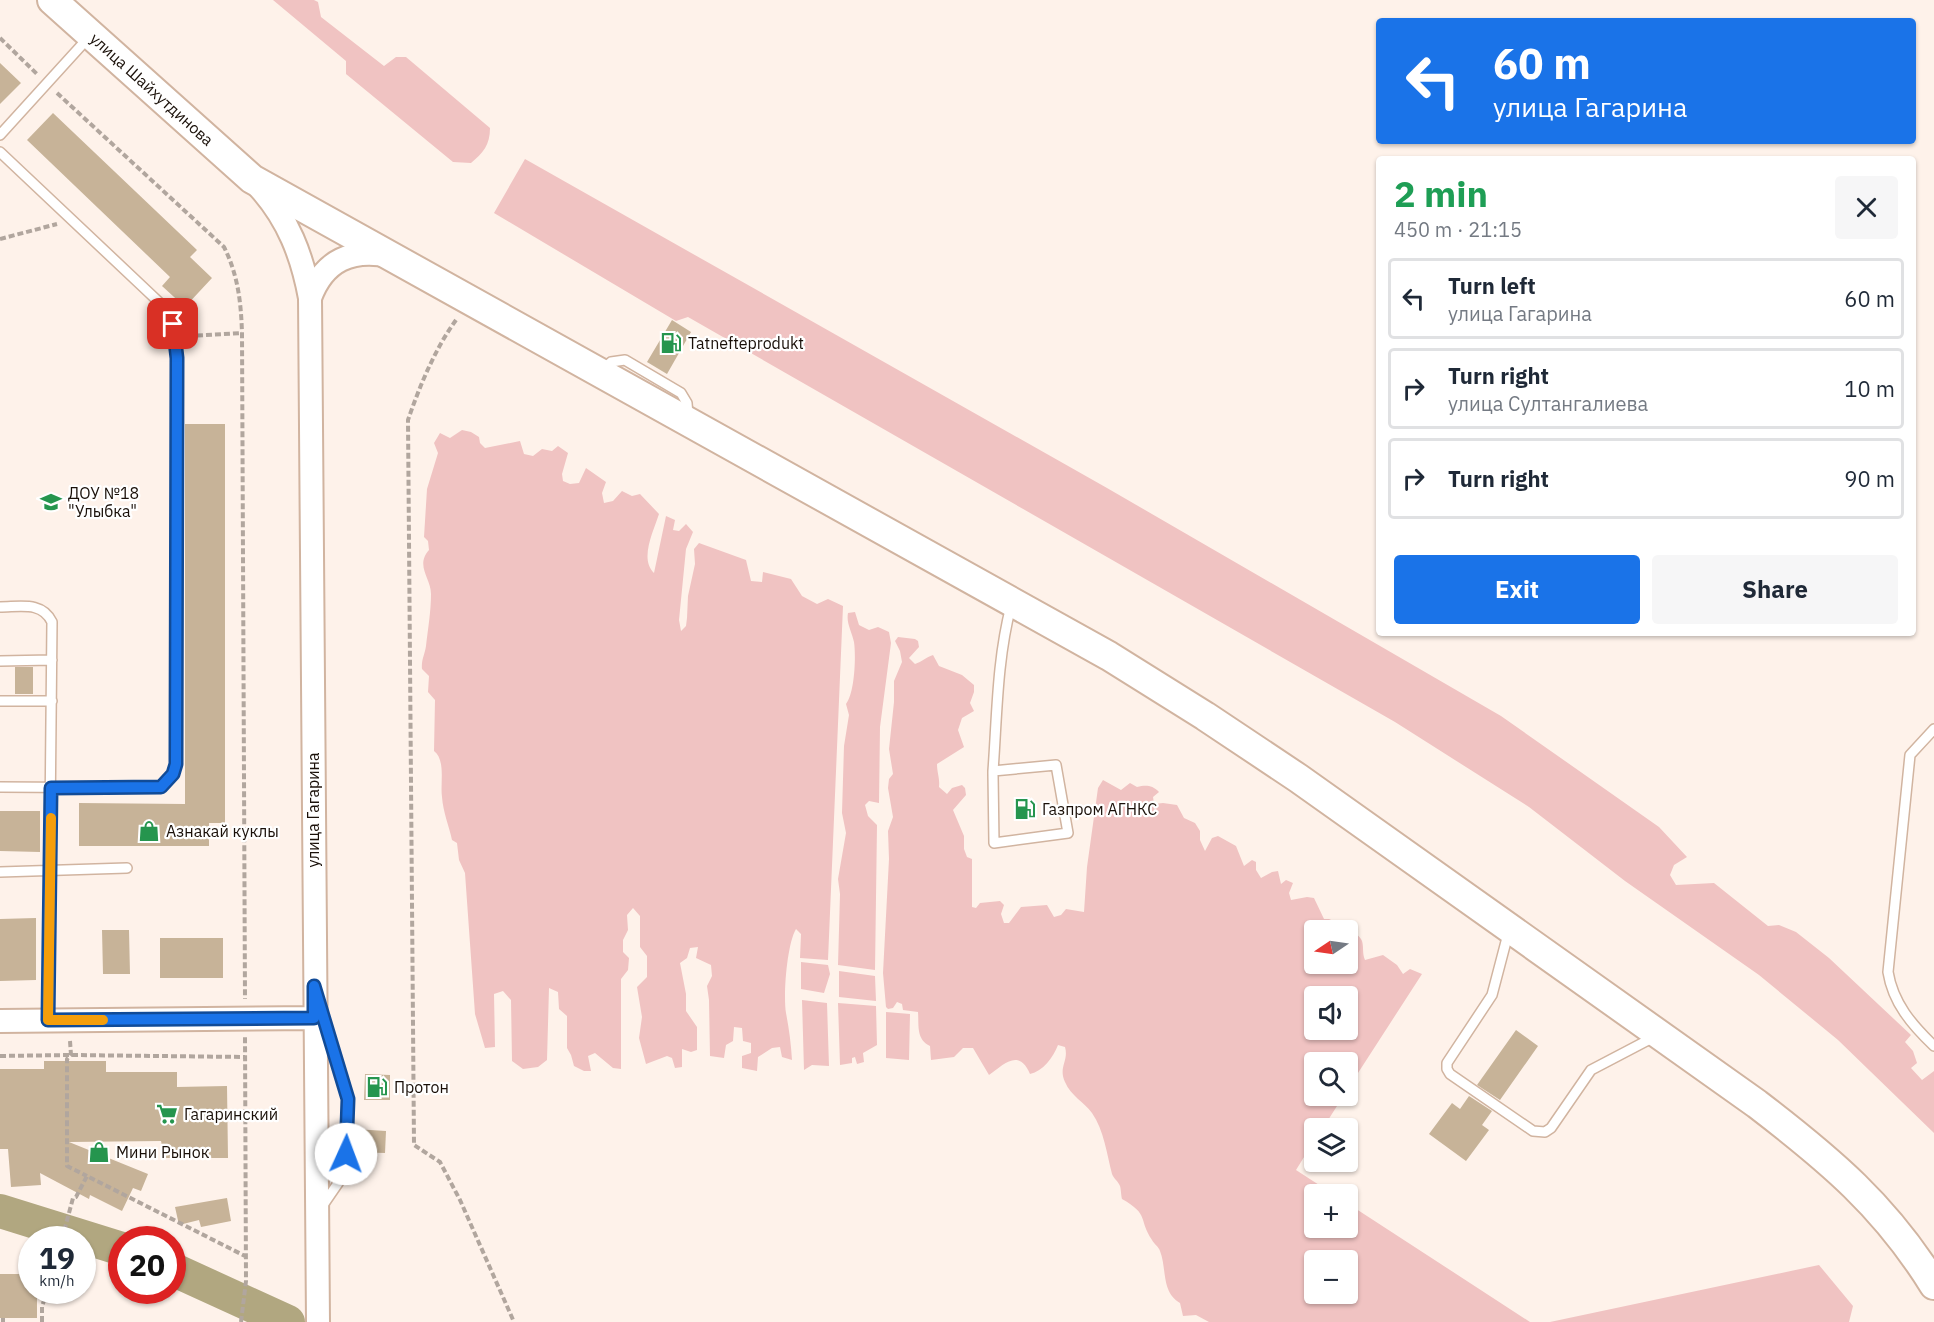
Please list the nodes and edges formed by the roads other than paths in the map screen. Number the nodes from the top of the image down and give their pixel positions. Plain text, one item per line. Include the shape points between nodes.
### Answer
1 (54, 1) edge
2 (91, 35) junction
3 (0, 135) edge
4 (0, 152) edge
5 (252, 179) junction
6 (395, 258) junction
7 (310, 298) junction
8 (1012, 601) junction
9 (0, 607) edge
10 (52, 660) junction
11 (0, 661) edge
12 (0, 701) edge
13 (52, 701) junction
14 (1934, 729) edge
15 (993, 771) junction
16 (0, 787) edge
17 (51, 788) junction
18 (127, 868) dead end
19 (51, 871) junction
20 (0, 872) edge
21 (1510, 929) junction
22 (314, 986) junction
23 (314, 1018) junction
24 (59, 1020) junction
25 (0, 1021) edge
26 (1659, 1034) junction
27 (1934, 1046) edge
28 (316, 1215) junction
29 (1934, 1285) edge
30 (318, 1322) edge

1 - 2 main road, улица Шайхутдинова
2 - 3 lane
2 - 5 main road, улица Шайхутдинова
4 - 17 lane via 161,304 169,314 177,358 176,764 161,787
5 - 6 main road, улица Шайхутдинова
5 - 7 street, улица Гагарина via 289,230 300,255
6 - 7 street, улица Гагарина via 365,254 342,258 316,282
6 - 8 main road, улица Шайхутдинова
7 - 22 street, улица Гагарина
8 - 15 lane via 1005,629
8 - 21 main road, улица Шайхутдинова via 1205,716
9 - 10 lane via 38,608 47,613 52,622
10 - 11 lane
10 - 13 lane
12 - 13 lane
13 - 17 lane
14 - 27 lane via 1910,754 1888,972 1890,989 1905,1015
15 - 15 lane via 994,843 1068,833 1056,765
16 - 17 lane
17 - 19 lane
18 - 19 lane
19 - 20 lane
19 - 24 lane
21 - 26 main road, улица Шайхутдинова
21 - 26 lane via 1492,995 1447,1063 1450,1074 1533,1131 1545,1132 1592,1070
22 - 23 street, улица Гагарина
22 - 28 lane via 348,1099 345,1173
23 - 24 street
23 - 28 street, улица Гагарина
24 - 25 street
26 - 29 main road, улица Шайхутдинова via 1757,1104 1848,1177 1890,1222
28 - 30 street, улица Гагарина

